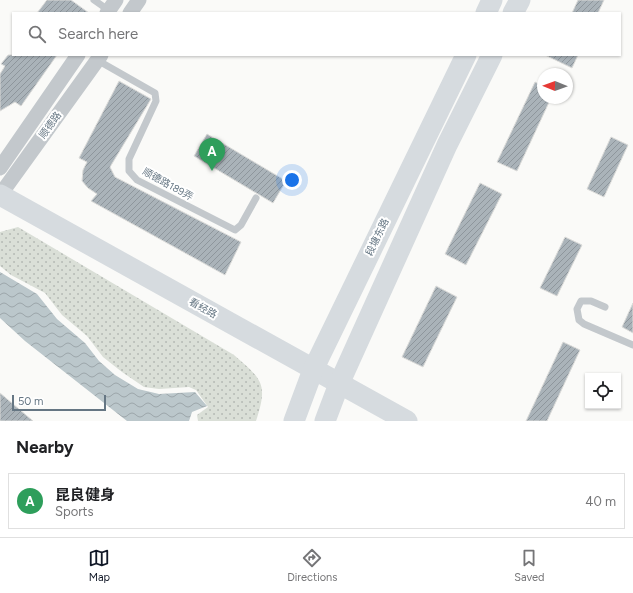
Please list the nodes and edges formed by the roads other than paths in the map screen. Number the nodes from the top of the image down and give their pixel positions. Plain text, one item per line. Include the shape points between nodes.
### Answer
1 (94, 0) edge
2 (139, 0) edge
3 (492, 0) edge
4 (520, 0) edge
5 (111, 9) edge
6 (131, 12) edge
7 (486, 12) edge
8 (514, 12) edge
9 (77, 56) edge
10 (466, 56) edge
11 (492, 56) edge
12 (99, 58) edge
13 (0, 168) edge
14 (0, 195) edge
15 (256, 198) dead end
16 (605, 307) dead end
17 (633, 345) edge
18 (314, 370) junction
19 (339, 384) junction
20 (294, 421) edge
21 (325, 421) edge
22 (407, 421) edge

1 - 5 lane
2 - 6 street
3 - 7 main road
4 - 8 main road
9 - 13 street, 顺德路
10 - 18 main road, 段塘东路
11 - 19 main road via 447,145
12 - 14 street, 顺德路
12 - 15 lane, 顺德路189弄 via 155,93 156,101 129,159 129,171 137,180 235,230 241,225
14 - 18 main road, 看经路
16 - 17 lane via 591,301 581,301 577,309 579,320
18 - 19 main road, 看经路
18 - 20 main road, 段塘东路
19 - 21 main road
19 - 22 main road, 看经路

